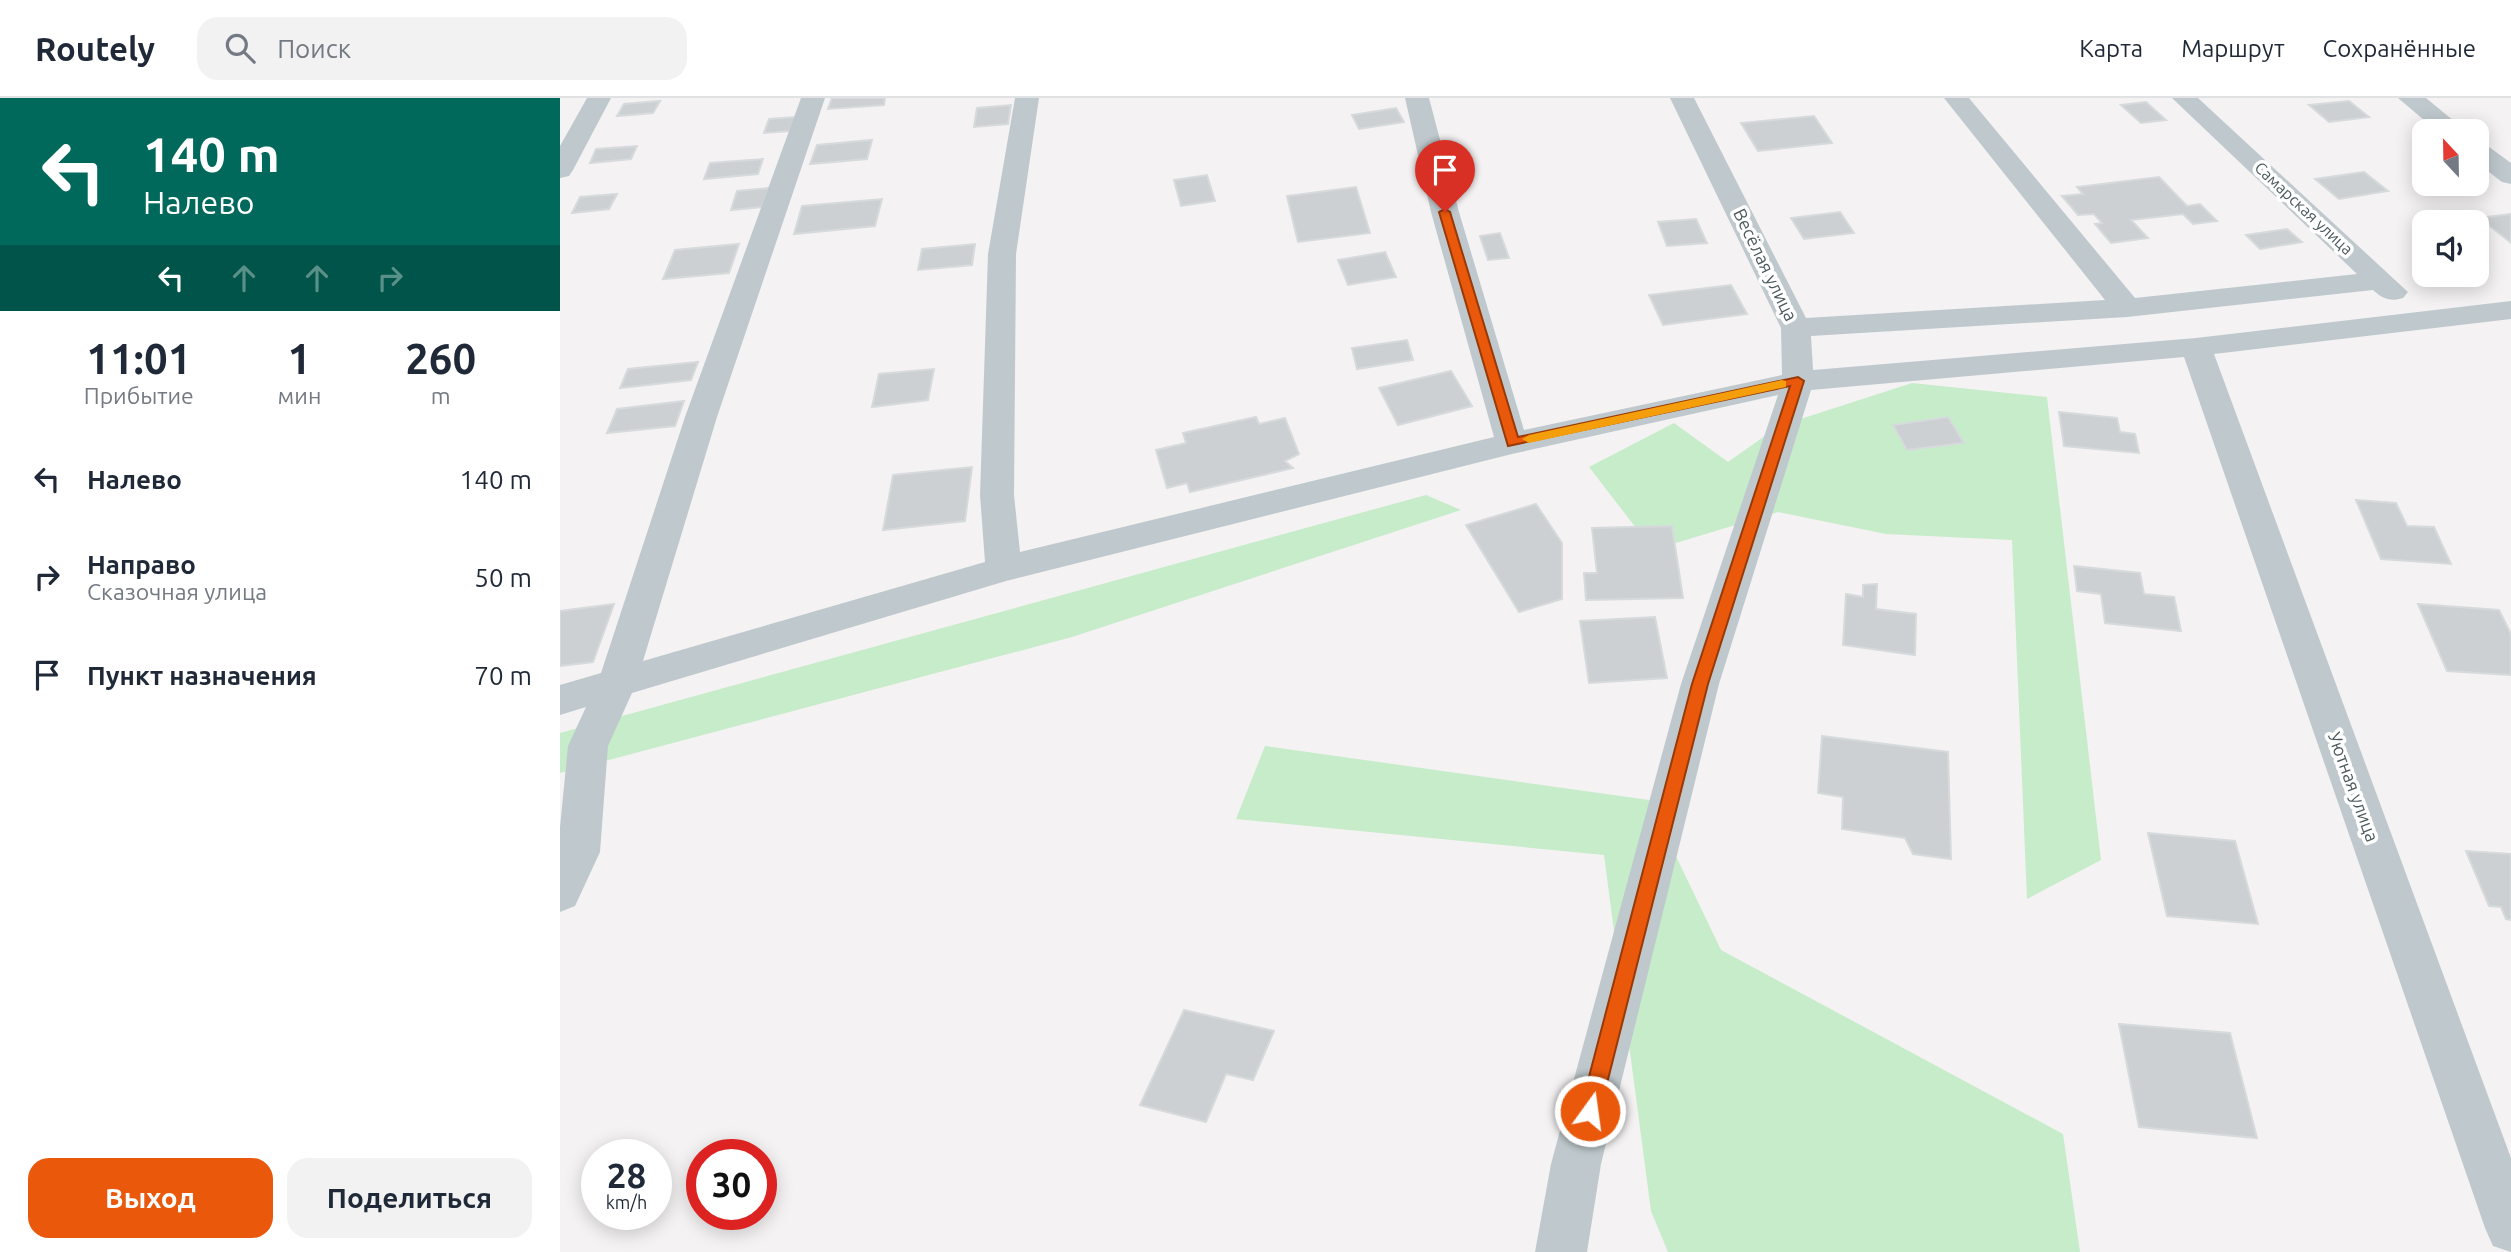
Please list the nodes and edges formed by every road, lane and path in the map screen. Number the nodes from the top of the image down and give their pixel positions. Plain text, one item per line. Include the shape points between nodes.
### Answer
1 (599, 98) edge
2 (813, 98) edge
3 (1027, 98) edge
4 (1417, 98) edge
5 (1682, 98) edge
6 (1956, 98) edge
7 (2184, 98) edge
8 (2410, 98) edge
9 (2437, 119) edge
10 (2489, 159) edge
11 (560, 170) edge
12 (2511, 176) edge
13 (2381, 280) junction
14 (2127, 308) junction
15 (2511, 310) edge
16 (2423, 320) junction
17 (1796, 328) junction
18 (2196, 347) junction
19 (1798, 381) junction
20 (1512, 443) junction
21 (1004, 569) junction
22 (617, 683) junction
23 (560, 700) edge
24 (560, 893) edge
25 (2511, 1228) edge
26 (1560, 1252) edge

1 - 11 street
2 - 22 street via 701,417
3 - 21 street via 1002,254 997,495
4 - 20 street
5 - 17 street, Весёлая улица
6 - 14 street
7 - 13 street, Самарская улица
8 - 9 street
10 - 12 street
13 - 14 street
13 - 16 street, Самарская улица
14 - 17 street
15 - 16 street
16 - 18 street
17 - 19 street, Весёлая улица
18 - 19 street
18 - 25 street, Уютная улица
19 - 20 street
19 - 26 street, Весёлая улица via 1700,684 1576,1164
20 - 21 street
21 - 22 street
22 - 23 street
22 - 24 street via 588,746 579,852

